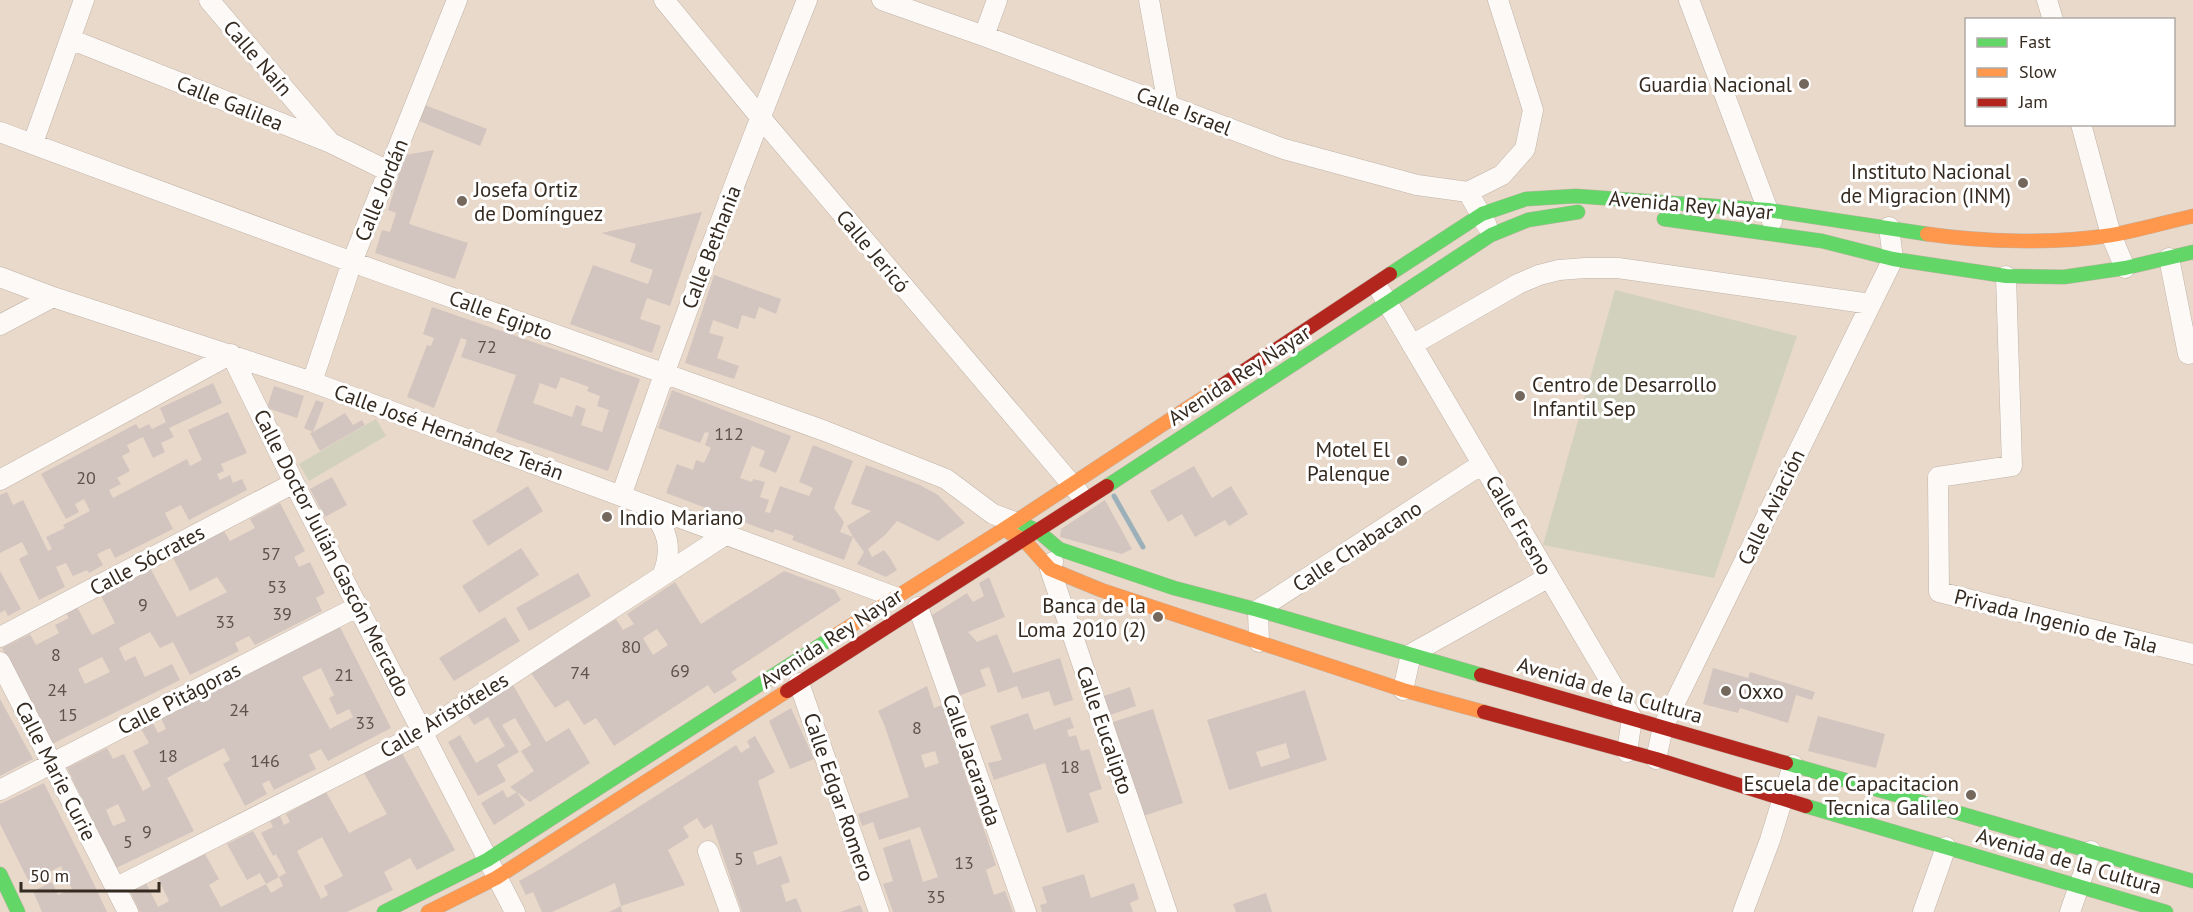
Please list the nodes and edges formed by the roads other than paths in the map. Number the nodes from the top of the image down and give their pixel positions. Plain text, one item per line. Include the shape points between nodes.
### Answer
1 (84, 0) edge
2 (208, 0) edge
3 (457, 0) edge
4 (664, 0) edge
5 (807, 0) edge
6 (882, 0) edge
7 (997, 0) edge
8 (1149, 0) edge
9 (1498, 0) edge
10 (1689, 0) edge
11 (2048, 0) edge
12 (2052, 18) edge
13 (984, 36) junction
14 (70, 39) junction
15 (1168, 105) junction
16 (760, 117) junction
17 (2082, 126) edge
18 (0, 132) edge
19 (33, 143) junction
20 (331, 143) junction
21 (388, 171) junction
22 (1468, 192) junction
23 (1768, 210) junction
24 (1593, 213) dead end
25 (1482, 214) junction
26 (2193, 216) edge
27 (1648, 217) dead end
28 (1889, 227) junction
29 (1777, 234) junction
30 (1491, 235) junction
31 (2111, 235) junction
32 (2193, 252) edge
33 (2169, 258) junction
34 (1893, 259) junction
35 (352, 262) junction
36 (2125, 268) junction
37 (2006, 276) junction
38 (0, 277) edge
39 (1376, 284) junction
40 (53, 297) junction
41 (1388, 303) junction
42 (1871, 304) junction
43 (0, 325) edge
44 (1412, 345) junction
45 (231, 354) junction
46 (2188, 354) dead end
47 (664, 374) junction
48 (312, 382) junction
49 (1482, 464) junction
50 (0, 480) edge
51 (294, 483) junction
52 (1078, 492) junction
53 (621, 496) junction
54 (645, 506) junction
55 (1008, 525) junction
56 (1038, 531) junction
57 (724, 535) junction
58 (1024, 540) junction
59 (1059, 549) junction
60 (1110, 566) junction
61 (1050, 569) junction
62 (662, 576) junction
63 (1549, 577) junction
64 (1101, 590) junction
65 (895, 597) junction
66 (359, 606) junction
67 (918, 607) junction
68 (1258, 610) junction
69 (0, 637) edge
70 (1259, 642) junction
71 (1411, 654) junction
72 (2193, 654) edge
73 (0, 662) edge
74 (799, 683) junction
75 (1403, 690) junction
76 (1632, 718) junction
77 (1663, 727) junction
78 (423, 732) junction
79 (1627, 752) junction
80 (1656, 759) junction
81 (52, 764) junction
82 (1793, 765) junction
83 (0, 790) edge
84 (1782, 799) junction
85 (1946, 847) junction
86 (708, 851) dead end
87 (2091, 851) junction
88 (487, 860) junction
89 (0, 874) edge
90 (496, 878) junction
91 (2193, 881) edge
92 (117, 887) junction
93 (2079, 887) junction
94 (18, 912) edge
95 (128, 912) edge
96 (384, 912) edge
97 (428, 912) edge
98 (515, 912) edge
99 (730, 912) edge
100 (879, 912) edge
101 (1026, 912) edge
102 (1167, 912) edge
103 (1743, 912) edge
104 (1923, 912) edge
105 (2070, 912) edge
106 (2166, 912) edge

1 - 14 street
2 - 20 street, Calle Naín
3 - 21 street, Calle Jordán
4 - 16 street, Calle Jericó
5 - 16 street, Calle Bethania
6 - 13 street, Calle Israel
7 - 13 street
8 - 15 street
9 - 22 street via 1533,110 1525,149 1502,175
10 - 23 street
11 - 12 street
13 - 15 street, Calle Israel
14 - 19 street
14 - 20 street, Calle Galilea
15 - 22 street, Calle Israel via 1284,148 1417,185
16 - 47 street, Calle Bethania
16 - 52 street, Calle Jericó
17 - 31 street
18 - 19 street, Calle Egipto
19 - 35 street, Calle Egipto
20 - 21 street, Calle Galilea
21 - 35 street, Calle Jordán
22 - 25 street
23 - 25 main road, Avenida Rey Nayar via 1576,196 1526,199
23 - 28 main road, Avenida Rey Nayar
23 - 29 street
24 - 30 main road, Avenida Rey Nayar via 1528,219
25 - 30 street
25 - 39 main road, Avenida Rey Nayar
26 - 31 main road, Avenida Rey Nayar
27 - 29 main road, Avenida Rey Nayar
28 - 31 main road, Avenida Rey Nayar via 1948,237 2004,240 2053,241
28 - 34 street
29 - 34 main road, Avenida Rey Nayar
30 - 41 main road, Avenida Rey Nayar
31 - 36 street
32 - 33 main road, Avenida Rey Nayar
33 - 36 main road, Avenida Rey Nayar
33 - 46 street
34 - 37 main road, Avenida Rey Nayar
34 - 42 street, Calle Aviación
35 - 47 street, Calle Egipto
35 - 48 street, Calle Jordán
36 - 37 main road, Avenida Rey Nayar via 2064,277
37 - 72 street, Privada Ingenio de Tala via 2012,466 1938,477 1939,592
38 - 40 street, Calle José Hernández Terán
39 - 41 street, Calle Fresno
39 - 52 main road, Avenida Rey Nayar
40 - 43 street
40 - 45 street, Calle José Hernández Terán
41 - 44 street, Calle Fresno
41 - 52 main road, Avenida Rey Nayar
42 - 44 street via 1618,268 1559,270 1518,284
42 - 77 street, Calle Aviación
44 - 49 street, Calle Fresno
45 - 48 street, Calle José Hernández Terán
45 - 50 street
45 - 51 street, Calle Doctor Julián Gascón Mercado
47 - 53 street, Calle Bethania
47 - 55 street, Calle Egipto via 945,479
48 - 53 street, Calle José Hernández Terán
49 - 63 street, Calle Fresno
49 - 68 street, Calle Chabacano
51 - 66 street, Calle Doctor Julián Gascón Mercado
51 - 69 street, Calle Sócrates
52 - 55 main road, Avenida Rey Nayar
52 - 56 main road, Avenida Rey Nayar
53 - 54 street, Calle José Hernández Terán
54 - 57 street, Calle José Hernández Terán
54 - 62 street via 667,536 669,549
55 - 56 main road, Avenida de la Cultura
55 - 58 main road, Avenida de la Cultura
55 - 65 main road, Avenida Rey Nayar
56 - 58 main road, Avenida Rey Nayar
56 - 59 main road, Avenida de la Cultura
57 - 62 street, Calle Aristóteles
57 - 65 street, Calle José Hernández Terán
58 - 61 main road, Avenida de la Cultura
58 - 67 main road, Avenida Rey Nayar
59 - 60 main road, Avenida de la Cultura
59 - 61 street
60 - 64 main road
60 - 68 main road, Avenida de la Cultura
61 - 64 main road, Avenida de la Cultura
61 - 102 street, Calle Eucalipto
62 - 78 street, Calle Aristóteles
63 - 71 street
63 - 76 street, Calle Fresno
64 - 70 main road, Avenida de la Cultura
65 - 88 main road, Avenida Rey Nayar
66 - 78 street, Calle Doctor Julián Gascón Mercado
66 - 81 street, Calle Pitágoras
67 - 74 main road, Avenida Rey Nayar
67 - 101 street, Calle Jacaranda
68 - 70 street
68 - 71 main road, Avenida de la Cultura
70 - 75 main road, Avenida de la Cultura
71 - 75 street
71 - 76 main road, Avenida de la Cultura
73 - 81 street, Calle Marie Curie
74 - 90 main road, Avenida Rey Nayar
74 - 100 street, Calle Edgar Romero
75 - 79 main road, Avenida de la Cultura
76 - 77 main road, Avenida de la Cultura
76 - 79 street
77 - 80 street, Calle Aviación
77 - 82 main road, Avenida de la Cultura
78 - 88 street, Calle Doctor Julián Gascón Mercado
78 - 92 street, Calle Aristóteles
79 - 80 main road, Avenida de la Cultura
80 - 84 main road, Avenida de la Cultura
81 - 83 street, Calle Pitágoras
81 - 92 street, Calle Marie Curie
82 - 84 street
82 - 87 main road, Avenida de la Cultura
84 - 85 main road, Avenida de la Cultura
84 - 103 street
85 - 93 main road, Avenida de la Cultura
85 - 104 street
86 - 99 street
87 - 91 main road, Avenida de la Cultura
87 - 93 street
88 - 90 street, Calle Doctor Julián Gascón Mercado
88 - 96 main road, Avenida Rey Nayar
89 - 94 main road
90 - 97 main road, Avenida Rey Nayar
90 - 98 street, Calle Doctor Julián Gascón Mercado
92 - 95 street, Calle Marie Curie
93 - 105 street
93 - 106 main road, Avenida de la Cultura

